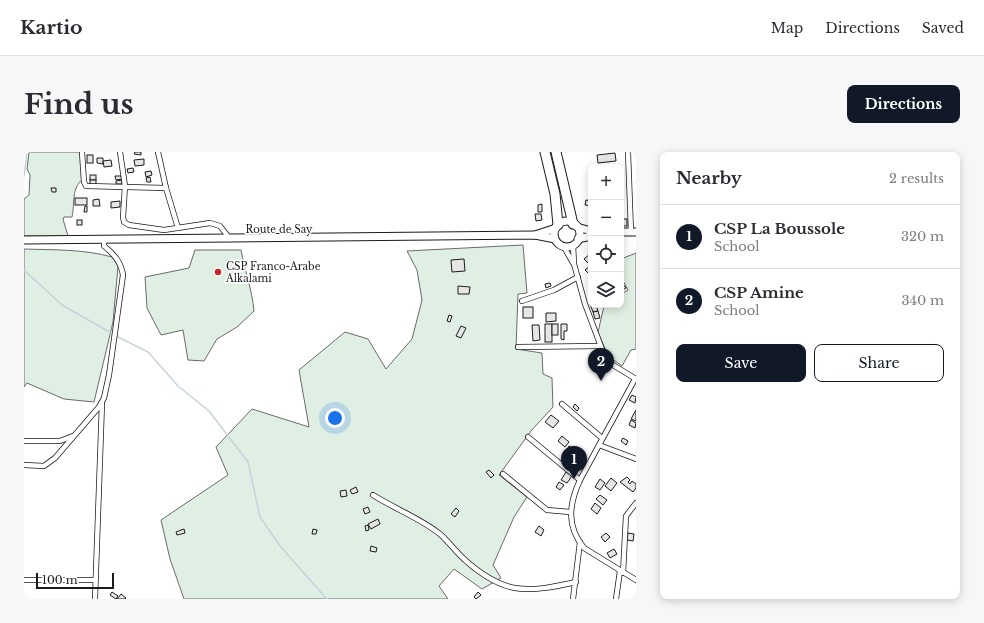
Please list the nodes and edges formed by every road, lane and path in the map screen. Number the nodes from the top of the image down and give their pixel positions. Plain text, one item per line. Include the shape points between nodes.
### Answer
1 (82, 152) edge
2 (120, 152) edge
3 (158, 152) edge
4 (545, 152) edge
5 (556, 152) edge
6 (628, 152) edge
7 (125, 186) junction
8 (166, 188) junction
9 (575, 226) junction
10 (557, 227) junction
11 (178, 228) junction
12 (588, 231) edge
13 (633, 232) edge
14 (534, 235) junction
15 (588, 237) edge
16 (104, 239) junction
17 (230, 239) junction
18 (555, 239) junction
19 (24, 240) edge
20 (576, 242) junction
21 (564, 247) junction
22 (574, 264) junction
23 (578, 277) junction
24 (522, 301) dead end
25 (600, 346) junction
26 (518, 347) dead end
27 (636, 379) edge
28 (102, 402) junction
29 (562, 404) dead end
30 (74, 436) junction
31 (528, 437) dead end
32 (602, 438) junction
33 (24, 442) edge
34 (599, 444) junction
35 (636, 459) edge
36 (24, 465) edge
37 (503, 474) dead end
38 (580, 480) junction
39 (373, 495) dead end
40 (636, 502) edge
41 (570, 512) junction
42 (580, 542) junction
43 (621, 572) junction
44 (24, 580) edge
45 (95, 580) junction
46 (636, 580) edge
47 (576, 582) junction
48 (95, 599) edge
49 (573, 599) edge
50 (616, 599) edge

1 - 7 street via 86,186
2 - 7 street
3 - 8 street
4 - 10 highway via 555,194
5 - 9 highway
6 - 13 street
7 - 8 street
7 - 11 street via 124,222 164,230
8 - 11 street
9 - 10 main road via 564,222
9 - 12 main road
9 - 20 main road via 579,233
10 - 14 main road, Route de Say
10 - 18 main road
11 - 17 street via 213,224 220,226
14 - 17 main road, Route de Say
14 - 18 main road, Route de Say
15 - 20 main road
16 - 17 main road, Route de Say
16 - 19 main road, Route de Say
16 - 28 street via 104,246 116,258 123,275 113,355
18 - 21 main road
20 - 21 main road
20 - 22 street
21 - 22 street
22 - 23 street
23 - 24 street via 554,290
23 - 25 street
25 - 26 street
25 - 27 street via 613,365
27 - 32 street
28 - 30 street
28 - 45 street
29 - 32 street
30 - 33 street via 60,441
30 - 36 street via 55,458 44,466
31 - 38 street
32 - 34 street
34 - 35 street
34 - 38 street
37 - 41 street via 547,510
38 - 41 street
39 - 47 street via 433,529 466,561 494,582 527,590
40 - 43 street via 626,516
41 - 42 street via 571,522
42 - 43 street via 593,554
42 - 47 street
43 - 46 street
43 - 50 street
44 - 45 street
45 - 48 street
47 - 49 street

